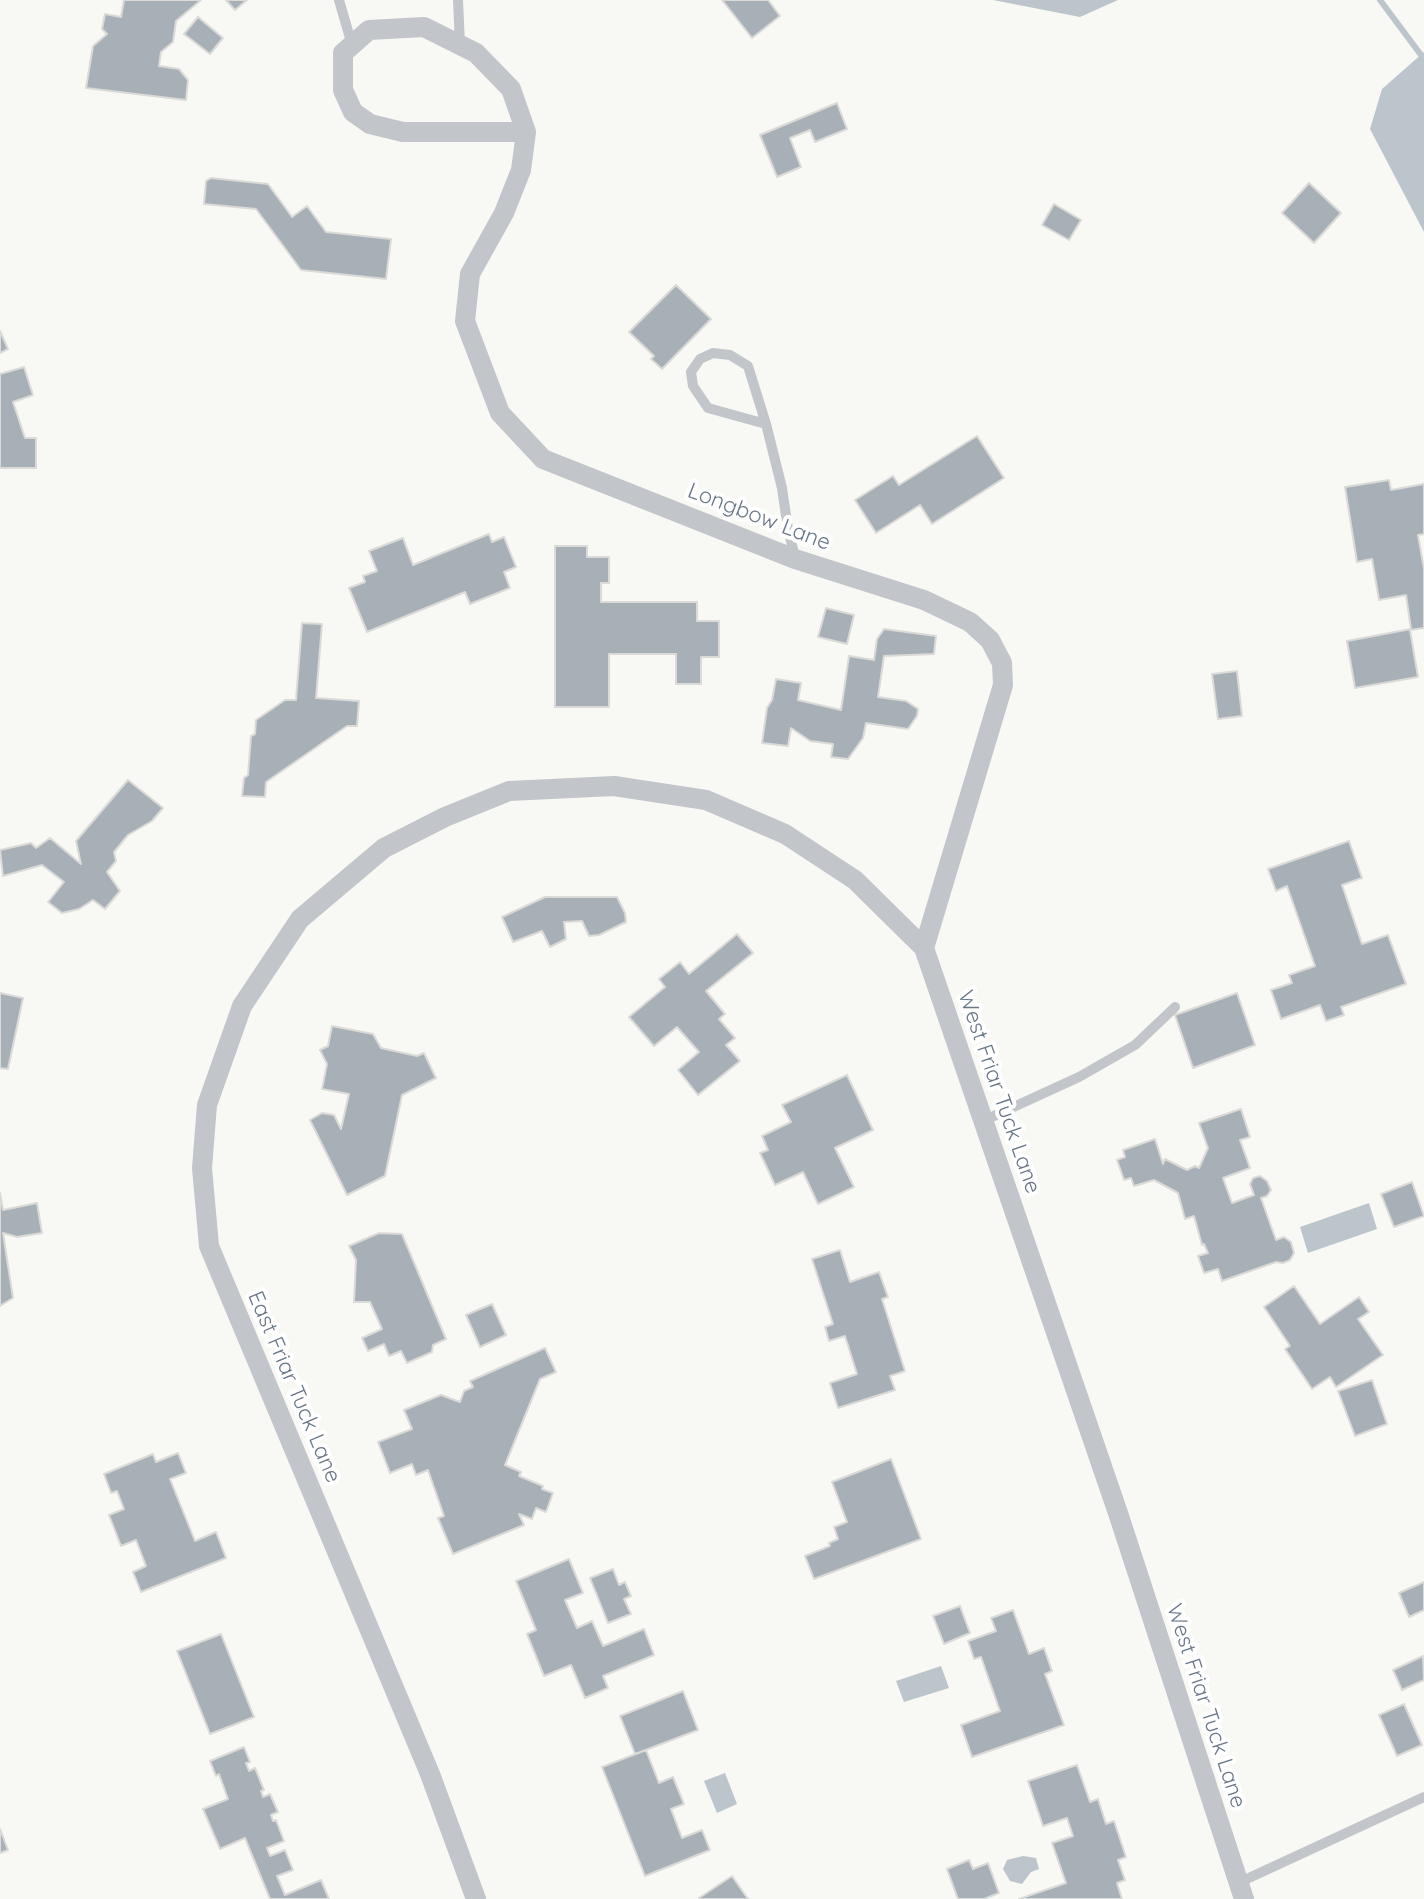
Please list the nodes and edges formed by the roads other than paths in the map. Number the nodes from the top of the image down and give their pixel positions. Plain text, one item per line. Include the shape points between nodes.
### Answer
1 (339, 0) edge
2 (458, 0) edge
3 (352, 45) junction
4 (460, 45) junction
5 (526, 132) junction
6 (766, 424) junction
7 (795, 559) junction
8 (323, 901) joint
9 (924, 948) junction
10 (1175, 1007) dead end
11 (983, 1121) junction
12 (1424, 1797) edge
13 (1241, 1891) edge
14 (476, 1899) edge

1 - 3 lane
2 - 4 lane
3 - 4 street, Longbow Lane via 369,30 424,27
3 - 5 street via 343,53 343,90 353,112 370,124 403,132
4 - 5 street, Longbow Lane via 476,53 511,89
5 - 7 street, Longbow Lane via 521,170 470,274 465,321 500,413 543,459
6 - 6 lane via 748,366 730,355 713,353 700,359 691,372 693,386 708,408
6 - 7 lane
7 - 9 street, Longbow Lane via 924,600 970,622 990,640 1002,663 1003,685
8 - 9 street, West Friar Tuck Lane via 384,848 509,791 614,786 706,800 785,834 855,880
8 - 14 street, East Friar Tuck Lane via 300,919 242,1006 207,1105 202,1168 209,1246 430,1774
9 - 11 street, West Friar Tuck Lane
10 - 11 lane via 1135,1045
11 - 13 street, West Friar Tuck Lane
12 - 13 lane

